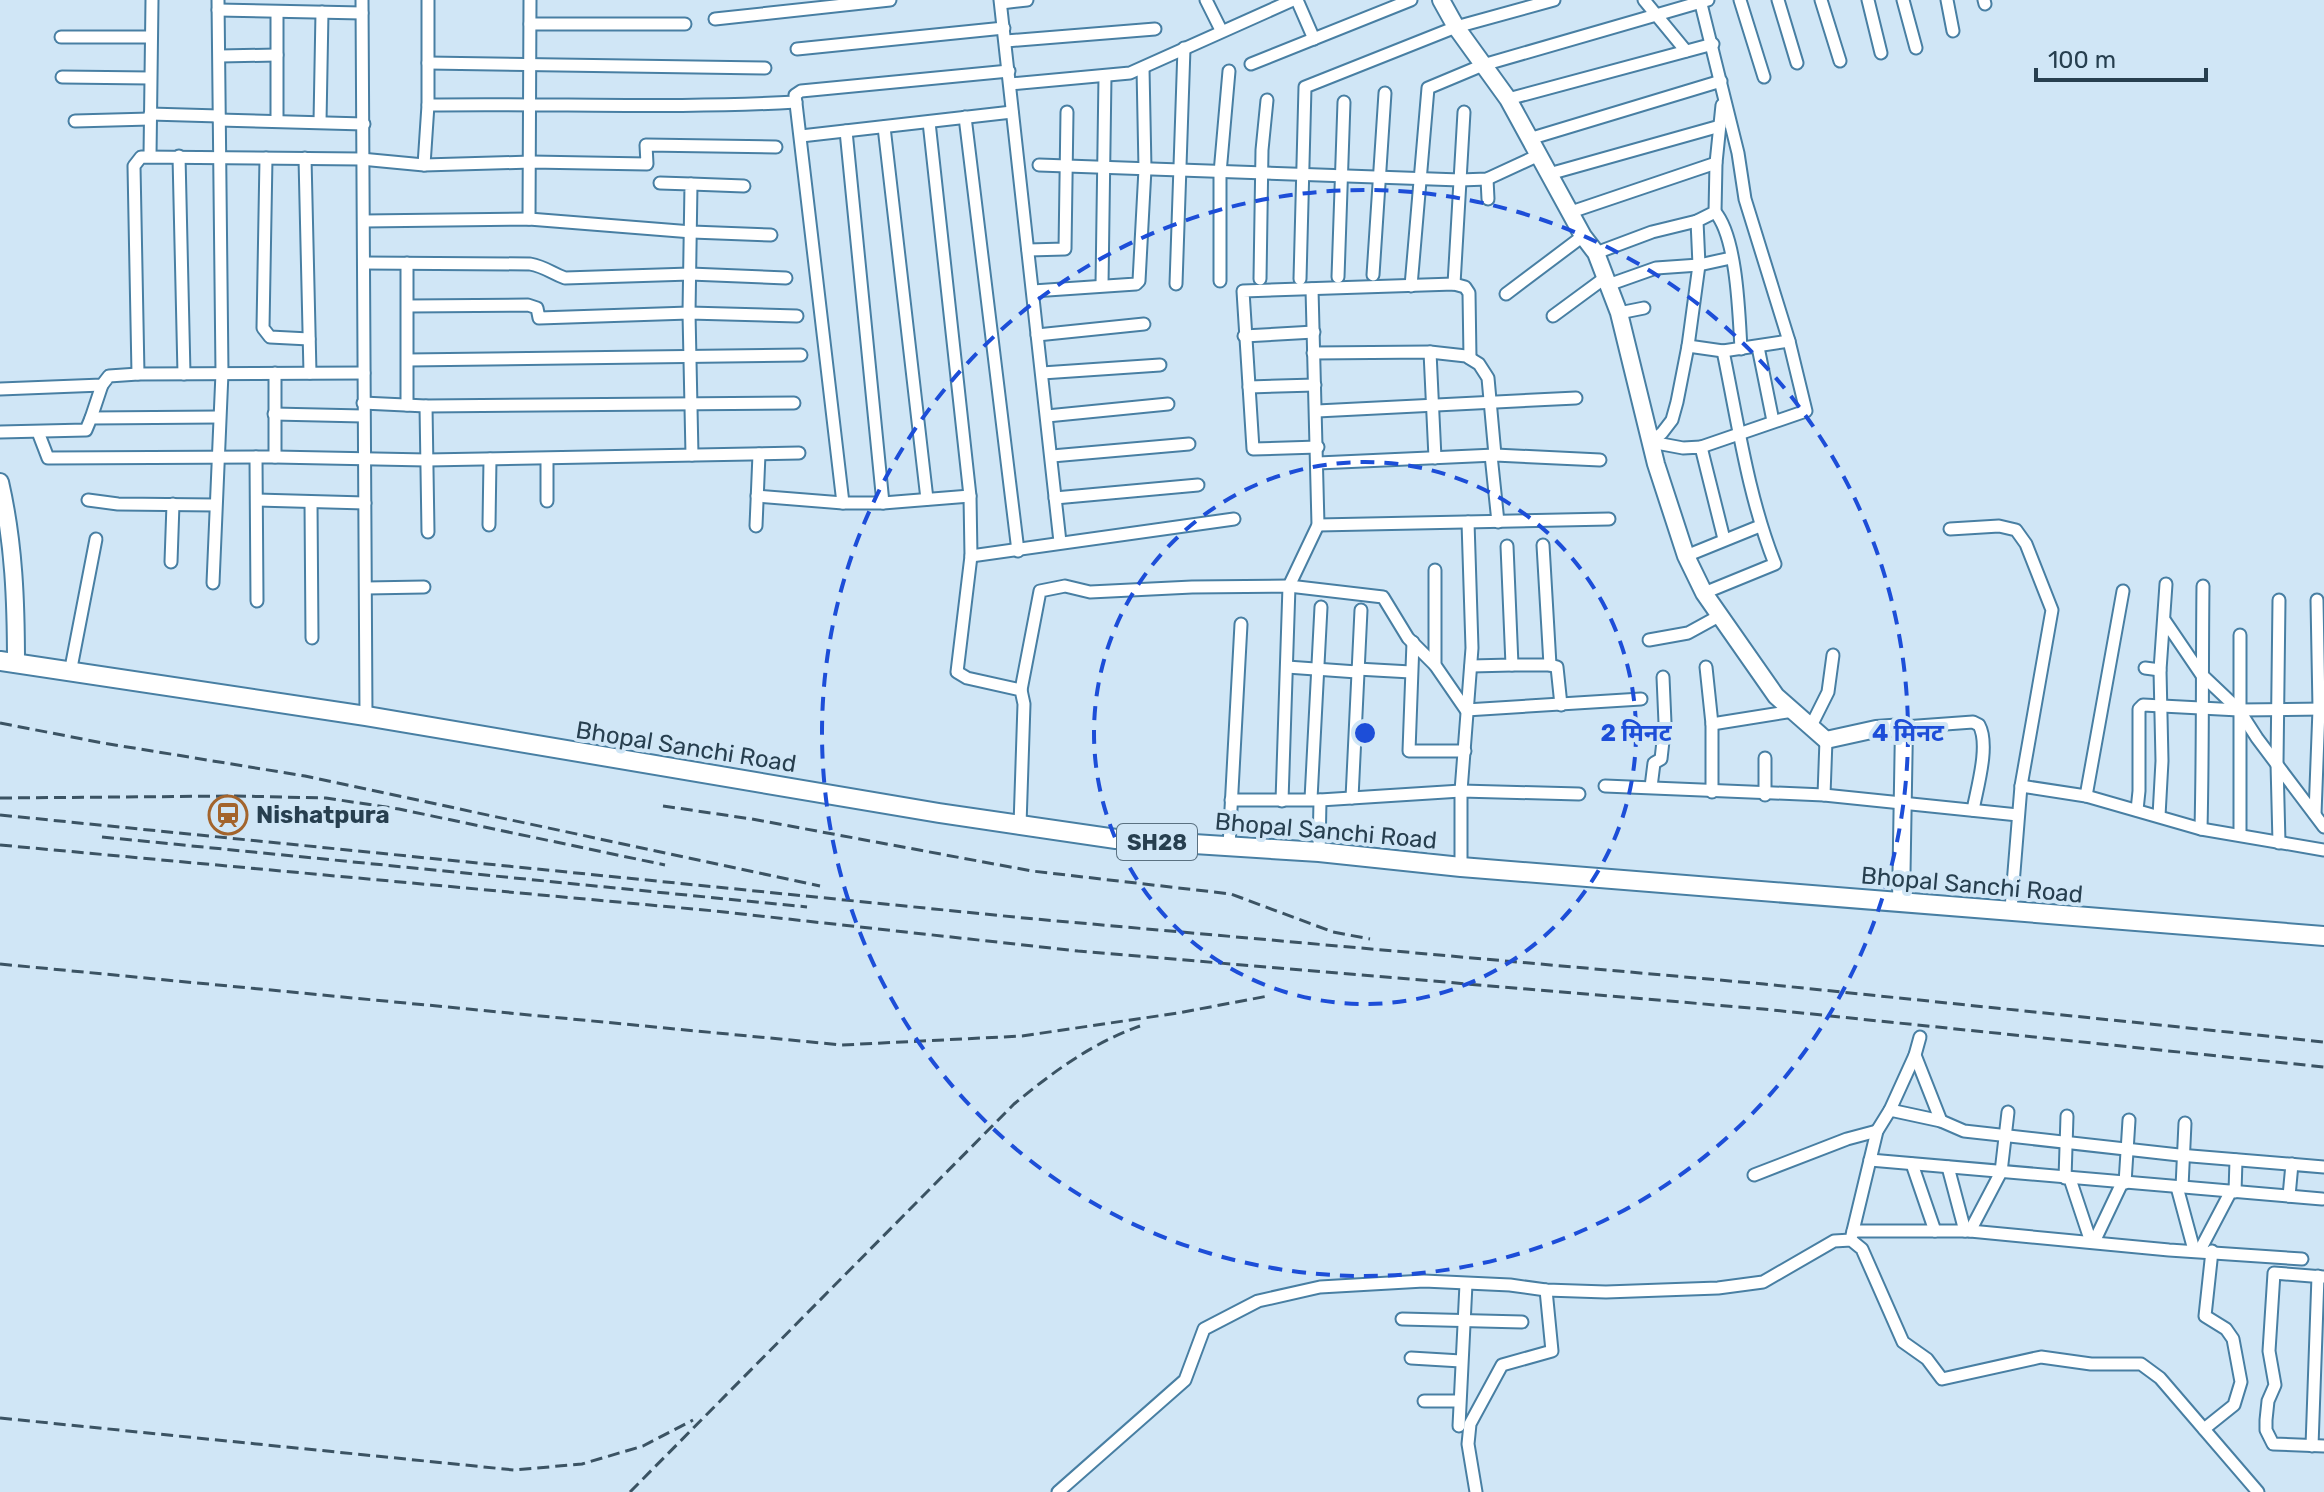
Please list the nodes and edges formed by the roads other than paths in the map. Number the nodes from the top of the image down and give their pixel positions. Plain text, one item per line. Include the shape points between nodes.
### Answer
1 (152, 0) edge
2 (362, 0) edge
3 (428, 0) edge
4 (530, 0) edge
5 (890, 0) edge
6 (1027, 0) edge
7 (1206, 0) edge
8 (1251, 0) edge
9 (1295, 0) edge
10 (1411, 0) edge
11 (1441, 0) edge
12 (1554, 0) edge
13 (1644, 0) edge
14 (1740, 0) edge
15 (1778, 0) edge
16 (1821, 0) edge
17 (1868, 0) edge
18 (1903, 0) edge
19 (1947, 0) edge
20 (1000, 1) edge
21 (1703, 1) edge
22 (218, 5) edge
23 (322, 12) junction
24 (277, 13) junction
25 (362, 13) junction
26 (1258, 14) junction
27 (1655, 14) junction
28 (715, 19) dead end
29 (530, 24) junction
30 (685, 24) dead end
31 (1456, 27) junction
32 (1004, 28) junction
33 (1155, 29) dead end
34 (1221, 30) junction
35 (1953, 31) dead end
36 (61, 37) dead end
37 (151, 37) junction
38 (1314, 39) junction
39 (1006, 41) junction
40 (1713, 44) junction
41 (1184, 48) junction
42 (1916, 48) dead end
43 (797, 49) dead end
44 (1686, 51) junction
45 (1881, 53) dead end
46 (277, 55) junction
47 (220, 56) junction
48 (1840, 61) dead end
49 (428, 63) junction
50 (530, 63) junction
51 (1797, 63) dead end
52 (1251, 64) dead end
53 (1483, 65) junction
54 (765, 68) dead end
55 (1143, 68) junction
56 (1229, 71) dead end
57 (1105, 76) junction
58 (62, 77) dead end
59 (1764, 77) dead end
60 (150, 78) junction
61 (1010, 78) junction
62 (1721, 81) junction
63 (1385, 93) dead end
64 (1723, 96) junction
65 (1508, 99) junction
66 (1267, 100) dead end
67 (796, 102) junction
68 (1344, 102) dead end
69 (529, 103) junction
70 (428, 105) junction
71 (1012, 112) junction
72 (1067, 112) dead end
73 (1464, 112) dead end
74 (150, 117) junction
75 (965, 117) junction
76 (219, 118) junction
77 (75, 121) dead end
78 (277, 121) junction
79 (320, 122) junction
80 (929, 122) junction
81 (364, 124) junction
82 (1720, 126) junction
83 (884, 127) junction
84 (846, 131) junction
85 (801, 136) junction
86 (1529, 139) junction
87 (776, 147) dead end
88 (1539, 155) junction
89 (150, 156) junction
90 (179, 156) junction
91 (221, 158) junction
92 (266, 158) junction
93 (305, 158) junction
94 (361, 159) junction
95 (531, 162) junction
96 (1716, 163) junction
97 (424, 165) junction
98 (1039, 165) dead end
99 (1065, 166) junction
100 (1104, 167) junction
101 (1145, 169) junction
102 (1180, 172) junction
103 (1220, 173) junction
104 (1262, 173) junction
105 (1549, 174) junction
106 (1301, 176) junction
107 (1340, 178) junction
108 (1379, 178) junction
109 (1487, 179) junction
110 (1460, 180) junction
111 (1419, 181) junction
112 (660, 183) dead end
113 (691, 184) junction
114 (744, 186) dead end
115 (1488, 199) dead end
116 (1571, 212) junction
117 (1715, 212) junction
118 (529, 219) junction
119 (364, 221) junction
120 (1697, 221) junction
121 (692, 232) junction
122 (771, 235) dead end
123 (1583, 236) junction
124 (1028, 250) junction
125 (1596, 253) junction
126 (1731, 258) junction
127 (364, 263) junction
128 (407, 263) junction
129 (1699, 265) junction
130 (690, 274) junction
131 (1373, 275) dead end
132 (1338, 277) dead end
133 (786, 278) dead end
134 (1260, 279) dead end
135 (1300, 279) dead end
136 (1220, 281) dead end
137 (1607, 281) junction
138 (1176, 284) dead end
139 (1454, 284) junction
140 (1102, 285) junction
141 (1411, 286) junction
142 (1312, 289) junction
143 (1033, 291) junction
144 (1506, 294) dead end
145 (408, 306) junction
146 (1644, 308) dead end
147 (689, 313) junction
148 (1619, 313) junction
149 (797, 316) dead end
150 (1553, 316) dead end
151 (1144, 324) dead end
152 (1314, 332) junction
153 (1037, 335) junction
154 (1244, 336) junction
155 (309, 339) junction
156 (1789, 341) junction
157 (1688, 346) junction
158 (1758, 347) junction
159 (1741, 349) junction
160 (1723, 351) junction
161 (1430, 352) junction
162 (1313, 353) junction
163 (801, 355) dead end
164 (690, 358) junction
165 (1470, 358) junction
166 (408, 360) junction
167 (1160, 365) dead end
168 (222, 373) junction
169 (275, 373) junction
170 (310, 373) junction
171 (364, 373) junction
172 (1042, 373) junction
173 (138, 374) junction
174 (184, 374) junction
175 (102, 385) junction
176 (1315, 385) junction
177 (1249, 387) junction
178 (0, 389) edge
179 (1576, 398) dead end
180 (1489, 402) junction
181 (363, 403) junction
182 (794, 403) dead end
183 (1168, 404) dead end
184 (407, 405) junction
185 (691, 405) junction
186 (1433, 405) junction
187 (426, 406) junction
188 (1317, 411) junction
189 (274, 414) junction
190 (363, 416) junction
191 (1047, 416) junction
192 (218, 417) junction
193 (91, 418) junction
194 (1773, 421) junction
195 (0, 432) edge
196 (38, 432) junction
197 (1740, 432) junction
198 (1651, 442) junction
199 (1189, 444) dead end
200 (1318, 447) junction
201 (1701, 447) junction
202 (799, 453) dead end
203 (759, 454) junction
204 (692, 455) junction
205 (1493, 455) junction
206 (1052, 456) junction
207 (218, 457) junction
208 (256, 457) junction
209 (275, 457) junction
210 (1435, 458) junction
211 (490, 459) junction
212 (547, 459) junction
213 (364, 460) junction
214 (427, 460) junction
215 (1600, 460) dead end
216 (1318, 463) junction
217 (0, 482) edge
218 (1198, 485) dead end
219 (757, 496) junction
220 (970, 496) junction
221 (1055, 498) junction
222 (927, 499) junction
223 (88, 500) dead end
224 (257, 500) junction
225 (547, 501) dead end
226 (311, 502) junction
227 (365, 503) junction
228 (843, 503) junction
229 (883, 503) junction
230 (173, 504) junction
231 (215, 505) junction
232 (1234, 519) dead end
233 (1609, 519) dead end
234 (1468, 522) junction
235 (1498, 522) junction
236 (489, 525) dead end
237 (1318, 525) junction
238 (756, 526) dead end
239 (1760, 526) junction
240 (1950, 529) dead end
241 (428, 532) dead end
242 (96, 539) dead end
243 (1724, 539) junction
244 (1060, 542) junction
245 (1543, 545) dead end
246 (1507, 546) dead end
247 (1018, 551) junction
248 (971, 556) junction
249 (1686, 556) junction
250 (171, 562) dead end
251 (1435, 570) dead end
252 (213, 583) dead end
253 (2166, 584) dead end
254 (1289, 586) junction
255 (2203, 586) dead end
256 (424, 587) dead end
257 (366, 588) junction
258 (2123, 591) dead end
259 (1704, 593) junction
260 (2279, 600) dead end
261 (2317, 600) dead end
262 (257, 601) dead end
263 (1321, 607) dead end
264 (1361, 610) dead end
265 (2165, 621) junction
266 (1241, 624) dead end
267 (1727, 627) junction
268 (2240, 635) dead end
269 (312, 638) dead end
270 (1649, 640) dead end
271 (1413, 642) junction
272 (1833, 655) dead end
273 (8, 663) edge
274 (1435, 665) junction
275 (1512, 665) junction
276 (1550, 665) junction
277 (1471, 666) junction
278 (1287, 667) junction
279 (1706, 667) dead end
280 (2145, 668) dead end
281 (1319, 669) junction
282 (2160, 670) junction
283 (1357, 671) junction
284 (1411, 672) junction
285 (70, 673) junction
286 (2201, 674) junction
287 (1663, 677) dead end
288 (1021, 690) junction
289 (1641, 699) dead end
290 (1561, 705) junction
291 (2159, 707) junction
292 (2204, 707) junction
293 (2321, 709) edge
294 (1466, 710) junction
295 (2239, 710) junction
296 (2279, 710) junction
297 (1793, 711) junction
298 (366, 716) junction
299 (1712, 724) junction
300 (1811, 726) junction
301 (1904, 727) junction
302 (1826, 740) junction
303 (1465, 751) junction
304 (1765, 758) dead end
305 (2277, 763) junction
306 (1605, 786) dead end
307 (2021, 786) junction
308 (1651, 787) junction
309 (1461, 791) junction
310 (1712, 792) junction
311 (1579, 794) dead end
312 (1765, 795) junction
313 (1824, 795) junction
314 (2086, 796) junction
315 (1352, 798) junction
316 (1315, 799) junction
317 (1231, 800) junction
318 (1282, 801) junction
319 (1905, 802) junction
320 (1973, 810) junction
321 (2137, 810) junction
322 (2320, 814) edge
323 (2018, 815) junction
324 (2159, 816) junction
325 (1020, 825) junction
326 (2324, 827) edge
327 (2201, 829) junction
328 (2240, 834) junction
329 (2279, 843) junction
330 (1229, 846) junction
331 (2324, 850) edge
332 (1319, 852) junction
333 (1461, 867) junction
334 (1901, 902) junction
335 (2011, 909) junction
336 (2324, 936) edge
337 (1920, 1037) dead end
338 (1915, 1055) junction
339 (1890, 1110) junction
340 (2008, 1112) dead end
341 (2067, 1116) dead end
342 (2129, 1120) dead end
343 (1941, 1121) junction
344 (2185, 1123) dead end
345 (1877, 1131) junction
346 (2006, 1135) junction
347 (2067, 1142) junction
348 (2127, 1149) junction
349 (2185, 1155) junction
350 (1870, 1160) junction
351 (2236, 1160) junction
352 (1912, 1164) junction
353 (2292, 1164) junction
354 (1948, 1167) junction
355 (2324, 1167) edge
356 (2001, 1172) junction
357 (1754, 1175) dead end
358 (2068, 1179) junction
359 (2124, 1183) junction
360 (2180, 1187) junction
361 (2233, 1191) junction
362 (2289, 1196) junction
363 (2322, 1199) dead end
364 (1935, 1231) junction
365 (1968, 1231) junction
366 (1852, 1236) junction
367 (2093, 1242) junction
368 (2202, 1251) junction
369 (2302, 1259) dead end
370 (2321, 1276) edge
371 (1466, 1284) junction
372 (1546, 1290) junction
373 (1402, 1319) dead end
374 (1463, 1321) junction
375 (1522, 1322) dead end
376 (1411, 1358) dead end
377 (1461, 1361) junction
378 (1424, 1401) dead end
379 (1459, 1401) junction
380 (1459, 1426) dead end
381 (2204, 1429) junction
382 (2318, 1446) edge
383 (1058, 1492) edge
384 (1476, 1492) edge
385 (2258, 1492) edge

1 - 37 street
2 - 25 street
3 - 49 street
4 - 29 street
5 - 28 street
6 - 20 street
7 - 34 street
8 - 26 street
9 - 26 street
9 - 38 street
10 - 38 street
11 - 31 street
12 - 31 street
13 - 27 street
14 - 59 street
15 - 51 street
16 - 48 street
17 - 45 street
18 - 42 street
19 - 35 street
20 - 32 street
21 - 27 street
21 - 40 street
22 - 24 street
22 - 47 street
23 - 24 street
23 - 25 street
23 - 79 street
24 - 46 street
25 - 81 street
26 - 34 street
27 - 44 street
27 - 53 street
29 - 30 street
29 - 50 street
31 - 53 street
31 - 106 street via 1305,87
32 - 39 street
32 - 43 street
33 - 39 street
34 - 41 street
36 - 37 street
37 - 60 street
38 - 52 street
39 - 61 street
40 - 44 street
40 - 62 street
41 - 55 street
41 - 102 street
44 - 65 street
46 - 47 street
46 - 78 street
47 - 76 street
49 - 50 street
49 - 70 street
50 - 54 street
50 - 69 street
53 - 65 street
53 - 111 street via 1428,88
55 - 57 street
55 - 101 street
56 - 103 street
57 - 61 street
57 - 100 street
58 - 60 street
60 - 74 street
61 - 67 street via 801,91
61 - 71 street
62 - 64 street
62 - 86 street
63 - 108 street
64 - 82 street
64 - 156 street via 1745,199
65 - 86 street
66 - 104 street
67 - 69 street
67 - 85 street
68 - 107 street
69 - 70 street
69 - 95 street
70 - 97 street
71 - 75 street
71 - 124 street
72 - 99 street
73 - 110 street
74 - 76 street
74 - 77 street
74 - 89 street
75 - 80 street
75 - 247 street
76 - 78 street
76 - 91 street
78 - 79 street
79 - 81 street
80 - 83 street
80 - 220 street
81 - 94 street
82 - 96 street
82 - 105 street
83 - 84 street
83 - 222 street
84 - 85 street
84 - 229 street
85 - 228 street
86 - 88 street
87 - 95 street via 646,145 647,164
88 - 105 street
88 - 109 street
89 - 90 street
89 - 173 street via 134,166
90 - 91 street
90 - 174 street
91 - 92 street
91 - 168 street
92 - 93 street
92 - 155 street via 263,328 270,337
93 - 94 street
93 - 155 street
94 - 97 street
94 - 119 street
95 - 97 street
95 - 118 street
96 - 116 street
96 - 117 street
98 - 99 street
99 - 100 street
99 - 124 street via 1065,249
100 - 101 street
100 - 140 street
101 - 102 street
101 - 140 street via 1139,281
102 - 103 street
102 - 138 street
103 - 104 street
103 - 136 street
104 - 106 street
104 - 134 street
105 - 116 street
106 - 107 street
106 - 135 street
107 - 108 street
107 - 132 street
108 - 111 street
108 - 131 street
109 - 110 street
109 - 115 street
110 - 111 street
110 - 139 street
111 - 141 street
112 - 113 street
113 - 114 street
113 - 121 street
116 - 123 street
117 - 120 street
117 - 126 street via 1724,223
118 - 119 street
118 - 121 street
119 - 127 street
120 - 125 street
120 - 129 street
121 - 122 street
121 - 130 street
123 - 125 street
123 - 144 street
124 - 143 street
125 - 137 street
126 - 129 street
126 - 159 street
127 - 128 street
127 - 171 street
128 - 130 street via 530,264 565,278
128 - 145 street
129 - 137 street via 1656,268
129 - 157 street
130 - 133 street
130 - 147 street
137 - 148 street
137 - 150 street
139 - 141 street
139 - 165 street via 1469,293
140 - 143 street
141 - 142 street
142 - 152 street
142 - 154 street via 1243,291
143 - 153 street
145 - 147 street via 528,305 537,308 539,318
145 - 166 street
146 - 148 street
147 - 149 street
147 - 164 street
148 - 198 street
151 - 153 street
152 - 154 street
152 - 162 street
153 - 172 street
154 - 177 street
155 - 170 street
156 - 158 street
156 - 194 street via 1806,411
157 - 160 street
157 - 198 street via 1672,420
158 - 159 street
158 - 194 street
159 - 160 street
160 - 197 street
161 - 162 street
161 - 165 street
161 - 186 street
162 - 176 street
163 - 164 street
164 - 166 street
164 - 185 street
165 - 180 street via 1488,378
166 - 184 street
167 - 172 street
168 - 169 street
168 - 174 street
168 - 192 street
169 - 170 street
169 - 189 street
170 - 171 street
171 - 181 street
172 - 191 street
173 - 174 street
173 - 175 street via 109,376
175 - 178 street
175 - 193 street
176 - 177 street
176 - 188 street
177 - 200 street via 1253,449
179 - 180 street
180 - 186 street
180 - 205 street
181 - 184 street
181 - 190 street
182 - 185 street
183 - 191 street
184 - 187 street
185 - 187 street
185 - 204 street
186 - 188 street
186 - 210 street
187 - 214 street
188 - 200 street
189 - 190 street
189 - 209 street
190 - 213 street
191 - 206 street
192 - 193 street
192 - 207 street
193 - 196 street via 86,430
194 - 197 street
195 - 196 street
196 - 207 street via 48,458
197 - 201 street
197 - 239 street
198 - 201 street
198 - 249 street
199 - 206 street
200 - 216 street
201 - 243 street
202 - 203 street
203 - 204 street
203 - 219 street
204 - 212 street
205 - 210 street
205 - 215 street
205 - 235 street
206 - 221 street
207 - 208 street
207 - 231 street
208 - 209 street
208 - 224 street
209 - 213 street
210 - 216 street
211 - 212 street
211 - 214 street
211 - 236 street
212 - 225 street
213 - 214 street
213 - 227 street
214 - 241 street
216 - 237 street
217 - 273 street via 16,591
218 - 221 street
219 - 228 street
219 - 238 street
220 - 222 street
220 - 248 street
221 - 244 street
222 - 229 street
223 - 230 street
224 - 226 street
224 - 262 street
226 - 227 street
226 - 269 street
227 - 257 street
228 - 229 street
230 - 231 street
230 - 250 street
231 - 252 street
232 - 244 street
233 - 235 street
234 - 235 street
234 - 237 street
234 - 277 street
237 - 254 street
239 - 243 street
239 - 259 street via 1775,564
240 - 307 street via 2016,530 2052,610
242 - 285 street
243 - 249 street
244 - 247 street
245 - 276 street
246 - 275 street
247 - 248 street
248 - 288 street via 957,672
249 - 259 street
251 - 274 street
253 - 265 street
254 - 271 street via 1383,597
254 - 278 street
254 - 288 street via 1090,592 1065,586 1040,591
255 - 286 street
256 - 257 street
257 - 298 street
258 - 314 street
259 - 267 street
260 - 296 street
261 - 293 street
263 - 281 street
264 - 283 street
265 - 282 street
265 - 286 street
266 - 317 street
267 - 270 street
267 - 297 street via 1776,696
268 - 295 street
271 - 274 street
271 - 284 street
272 - 300 street via 1828,692
273 - 285 main road, Bhopal Sanchi Road / SH28
274 - 294 street
275 - 276 street
275 - 277 street
276 - 290 street via 1557,667
277 - 294 street
278 - 281 street
278 - 318 street
279 - 299 street
280 - 282 street
281 - 283 street
281 - 316 street
282 - 291 street
283 - 284 street
283 - 315 street
284 - 303 street via 1409,751
285 - 298 main road, Bhopal Sanchi Road / SH28
286 - 292 street
286 - 295 street
287 - 308 street via 1665,723
288 - 325 street
289 - 290 street
290 - 294 street
291 - 292 street
291 - 321 street via 2139,709
291 - 324 street
292 - 295 street
292 - 327 street
293 - 296 street
293 - 322 street
294 - 303 street
295 - 296 street
295 - 305 street
295 - 328 street
296 - 305 street
297 - 299 street
297 - 300 street
298 - 325 main road, Bhopal Sanchi Road / SH28
299 - 310 street
300 - 302 street
301 - 302 street
301 - 319 street
301 - 320 street via 1979,725 1982,758
302 - 313 street
303 - 309 street
304 - 312 street
305 - 322 street
305 - 329 street
306 - 308 street
307 - 314 street
307 - 323 street
308 - 310 street
309 - 311 street
309 - 315 street
309 - 333 street
310 - 312 street
312 - 313 street
313 - 319 street
314 - 321 street
315 - 316 street
316 - 318 street
316 - 332 street
317 - 318 street
317 - 330 street
319 - 320 street
319 - 334 street
320 - 323 street
321 - 324 street
322 - 326 street
323 - 335 street
324 - 327 street
325 - 330 main road, Bhopal Sanchi Road / SH28 via 1116,839
327 - 328 street
328 - 329 street
329 - 331 street
330 - 332 main road, Bhopal Sanchi Road / SH28
332 - 333 main road, Bhopal Sanchi Road / SH28
333 - 334 main road, Bhopal Sanchi Road / SH28
334 - 335 main road, Bhopal Sanchi Road / SH28
335 - 336 main road, Bhopal Sanchi Road / SH28
337 - 338 street
338 - 339 street
338 - 343 street
339 - 343 street
339 - 345 street
340 - 346 street
341 - 347 street
342 - 348 street
343 - 346 street via 1964,1131
344 - 349 street
345 - 350 street
345 - 357 street
346 - 347 street
346 - 356 street
347 - 348 street
347 - 358 street
348 - 349 street
348 - 359 street
349 - 351 street
349 - 360 street
350 - 352 street
350 - 366 street
351 - 353 street
351 - 361 street
352 - 354 street
352 - 364 street
353 - 355 street
353 - 362 street
354 - 356 street
354 - 365 street
356 - 358 street
356 - 365 street
358 - 359 street
358 - 367 street
359 - 360 street
359 - 367 street
360 - 361 street
360 - 368 street
361 - 362 street
361 - 368 street
362 - 363 street
364 - 365 street
364 - 366 street
365 - 367 street
366 - 372 street via 1763,1282 1718,1288
366 - 381 street via 1903,1342 1927,1359 1942,1379 2041,1357 2141,1364
367 - 368 street
368 - 369 street
368 - 381 street via 2205,1316 2233,1339 2241,1382 2234,1405
370 - 382 street
370 - 382 street via 2274,1273 2269,1351 2275,1385 2266,1420 2273,1444
371 - 372 street
371 - 374 street
371 - 383 street via 1320,1287 1258,1301 1204,1329 1185,1380
372 - 384 street via 1552,1351 1502,1365 1470,1424
373 - 374 street
374 - 375 street
374 - 377 street
376 - 377 street
377 - 379 street
378 - 379 street
379 - 380 street
381 - 385 street

